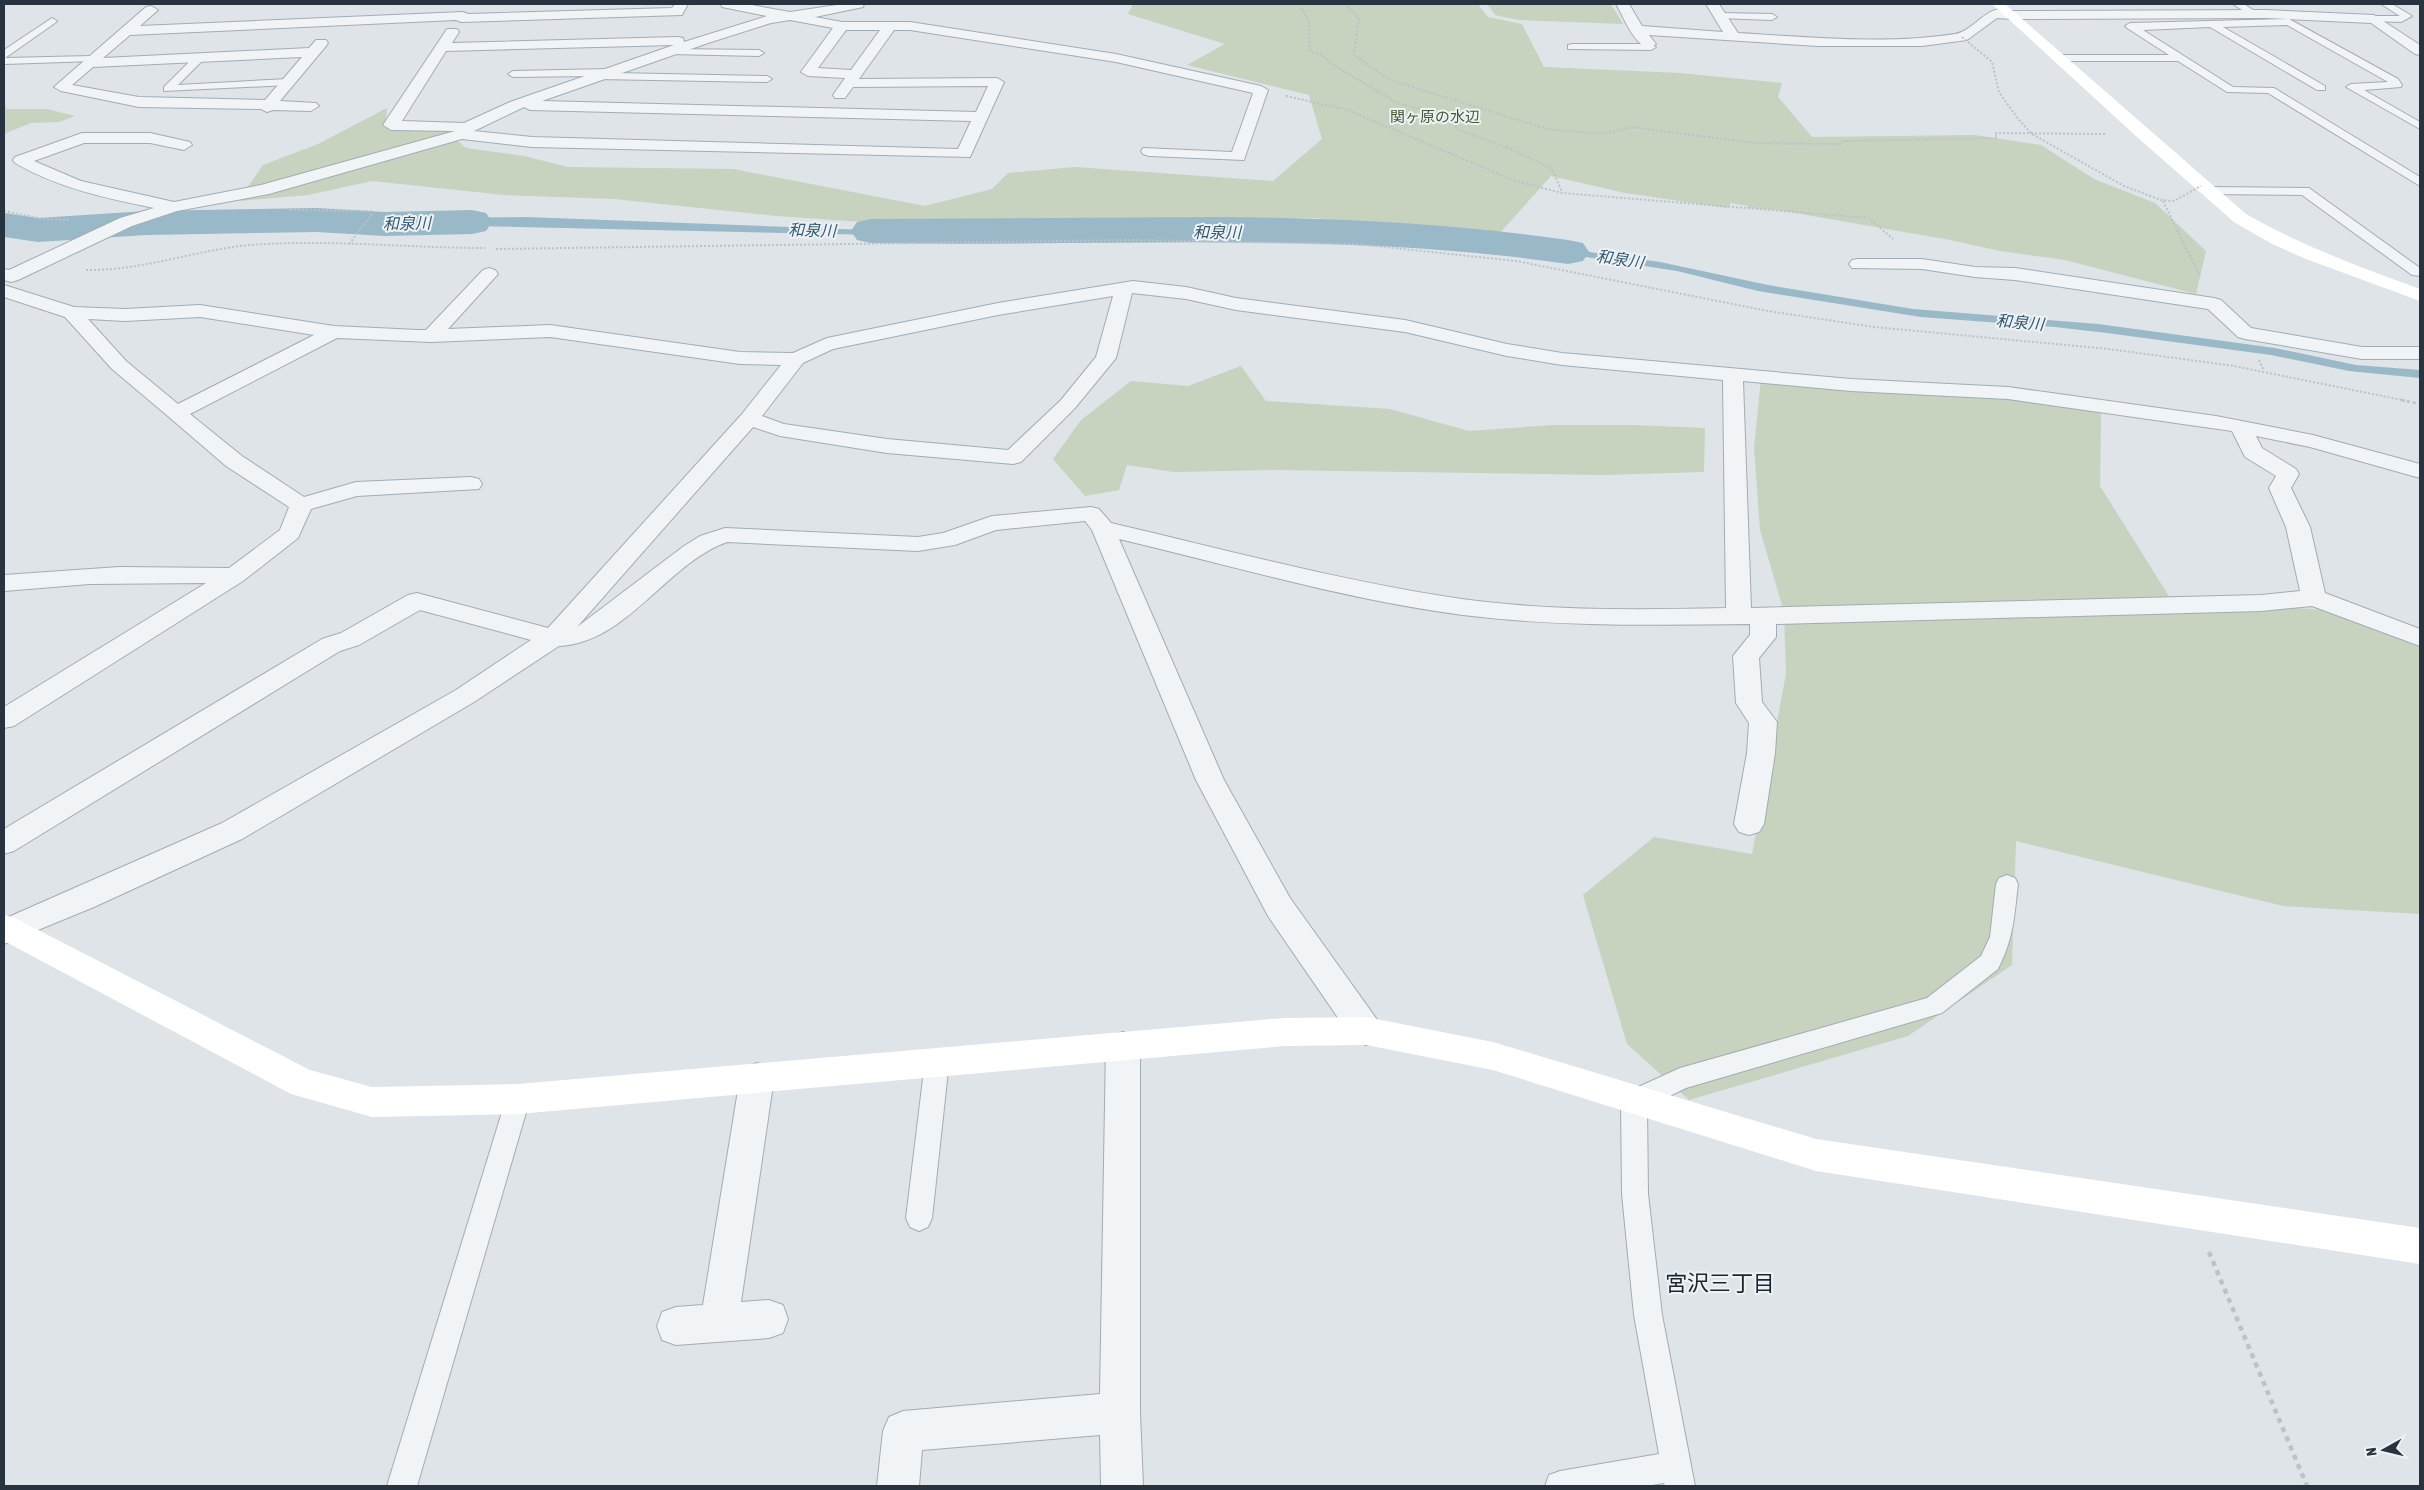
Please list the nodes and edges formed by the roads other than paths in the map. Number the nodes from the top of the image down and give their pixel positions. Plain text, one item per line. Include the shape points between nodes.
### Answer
1 (681, 4) edge
2 (727, 4) edge
3 (858, 4) edge
4 (1623, 4) edge
5 (2140, 4) edge
6 (2238, 4) edge
7 (2386, 4) edge
8 (151, 10) dead end
9 (349, 10) dead end
10 (1717, 10) edge
11 (2005, 10) edge
12 (464, 12) edge
13 (2153, 14) junction
14 (2254, 14) junction
15 (2114, 15) junction
16 (786, 17) junction
17 (1772, 17) dead end
18 (2374, 19) junction
19 (52, 21) dead end
20 (338, 21) junction
21 (2211, 24) junction
22 (842, 26) junction
23 (890, 26) junction
24 (2132, 27) junction
25 (1637, 30) junction
26 (125, 31) junction
27 (1734, 36) junction
28 (703, 40) junction
29 (442, 47) junction
30 (1572, 47) dead end
31 (1651, 47) joint
32 (2420, 51) edge
33 (313, 52) junction
34 (674, 52) junction
35 (759, 53) dead end
36 (4, 55) edge
37 (199, 58) junction
38 (2058, 58) junction
39 (2180, 58) junction
40 (90, 61) junction
41 (4, 62) edge
42 (513, 74) dead end
43 (604, 74) junction
44 (851, 78) junction
45 (767, 79) dead end
46 (288, 82) junction
47 (2351, 87) junction
48 (2321, 88) junction
49 (2270, 90) junction
50 (515, 105) junction
51 (311, 106) dead end
52 (267, 107) junction
53 (643, 108) junction
54 (981, 117) junction
55 (828, 123) junction
56 (2420, 126) edge
57 (466, 130) junction
58 (610, 144) junction
59 (184, 145) dead end
60 (812, 151) junction
61 (1149, 151) dead end
62 (4, 154) edge
63 (21, 160) junction
64 (803, 165) dead end
65 (2420, 165) edge
66 (2394, 166) junction
67 (2420, 182) edge
68 (2204, 188) junction
69 (174, 207) junction
70 (1858, 264) dead end
71 (2420, 272) edge
72 (489, 274) dead end
73 (6, 281) edge
74 (1124, 288) junction
75 (2420, 295) edge
76 (72, 313) junction
77 (334, 332) junction
78 (431, 336) junction
79 (2420, 353) edge
80 (796, 360) junction
81 (1733, 373) junction
82 (176, 413) junction
83 (749, 418) junction
84 (2240, 427) junction
85 (2420, 471) edge
86 (472, 484) dead end
87 (302, 505) junction
88 (1103, 528) junction
89 (234, 576) junction
90 (4, 583) edge
91 (2314, 598) junction
92 (1751, 616) junction
93 (553, 638) junction
94 (2420, 638) edge
95 (4, 719) edge
96 (1749, 824) dead end
97 (4, 843) edge
98 (2007, 884) dead end
99 (5, 930) edge
100 (1366, 1031) junction
101 (1123, 1046) junction
102 (937, 1062) junction
103 (757, 1078) junction
104 (518, 1099) junction
105 (1634, 1101) junction
106 (919, 1218) dead end
107 (2420, 1246) edge
108 (769, 1319) dead end
109 (719, 1323) junction
110 (676, 1326) dead end
111 (1120, 1413) junction
112 (1678, 1476) edge
113 (402, 1486) edge
114 (898, 1486) edge
115 (1122, 1486) edge
116 (1560, 1486) edge

1 - 12 street via 677,12
2 - 16 street
3 - 16 street
4 - 25 street
5 - 13 street
6 - 14 lane
7 - 18 lane via 2407,16
8 - 26 street
9 - 20 street
10 - 17 lane
10 - 27 street
11 - 15 street
11 - 27 street via 1962,37 1930,42 1818,42
11 - 38 street
12 - 20 street
12 - 29 street
13 - 14 street
13 - 15 street
14 - 18 street
15 - 24 lane
16 - 22 street
16 - 28 street via 768,19
18 - 32 street
19 - 36 lane
20 - 26 street
20 - 33 street
21 - 24 lane
21 - 47 lane via 2289,22 2397,85
21 - 48 lane
22 - 23 street
22 - 44 street via 808,72
23 - 44 street
23 - 61 street via 910,26 1116,58 1261,90 1238,157
24 - 39 lane
25 - 27 street
25 - 31 street
26 - 40 street
28 - 29 street
28 - 34 street
29 - 57 street via 391,125
30 - 31 lane
33 - 37 street
33 - 46 street
34 - 35 lane
34 - 43 street
37 - 40 street
37 - 46 lane via 168,89
38 - 39 lane
38 - 68 street
39 - 49 lane via 2231,90
40 - 41 lane
40 - 52 street via 60,86 139,102
42 - 43 lane
43 - 45 lane
43 - 50 street
44 - 54 street via 996,82
44 - 55 street
46 - 52 street
47 - 48 lane
47 - 56 lane
48 - 49 lane
49 - 66 lane
50 - 53 street
50 - 57 street
51 - 52 street
53 - 55 street
53 - 58 street
54 - 55 street
54 - 60 street via 964,154
55 - 60 street
57 - 58 street via 532,142
57 - 69 street via 264,190
58 - 60 street
59 - 63 street via 150,138 82,138
60 - 64 street
62 - 63 street
63 - 69 street via 78,185
65 - 66 lane
66 - 67 lane
68 - 71 lane via 2305,191
68 - 75 street via 2240,218 2278,240
69 - 73 street via 126,222
70 - 79 street via 1922,264 2016,274 2214,304 2245,333 2354,352
72 - 78 street
73 - 76 street
74 - 80 street via 895,329 827,344
74 - 81 street via 1186,292 1236,304 1405,326 1506,350 1562,359
74 - 83 street via 1106,358 1068,404 1013,457 887,446 780,430
76 - 77 street via 200,311
76 - 82 street via 119,365
77 - 78 street
77 - 82 street
78 - 80 street via 550,331 740,358
80 - 83 street
81 - 84 street via 1851,385 2008,393
81 - 92 street
82 - 87 street via 234,461
83 - 93 street
84 - 85 street via 2313,441
84 - 91 street via 2253,452 2288,474 2280,488 2298,527
86 - 87 street via 356,489
87 - 89 street via 290,533
88 - 92 street via 1372,592 1464,607 1607,618
88 - 93 street via 1091,514 992,523 947,540 918,544 724,535 708,540 692,551 590,631 575,637
88 - 100 street via 1210,780 1279,907
89 - 90 street via 116,576
89 - 95 street
91 - 92 street via 2251,603
91 - 94 street
92 - 96 street via 1763,637 1746,656 1749,703 1763,722
93 - 97 street via 416,601 350,639 331,646
93 - 99 street via 466,696 232,831 83,899
98 - 105 lane via 2001,937 1990,962 1934,1006 1680,1079
99 - 104 street via 303,1083 372,1102
100 - 101 street via 1285,1032
100 - 105 street via 1493,1056
101 - 102 street
101 - 111 street
102 - 103 street
102 - 106 lane
103 - 104 street
103 - 109 street
104 - 113 lane
105 - 107 street via 1816,1155
105 - 112 lane via 1635,1194 1648,1315
108 - 109 street
109 - 110 street
111 - 114 street via 903,1431
111 - 115 street
112 - 116 lane

